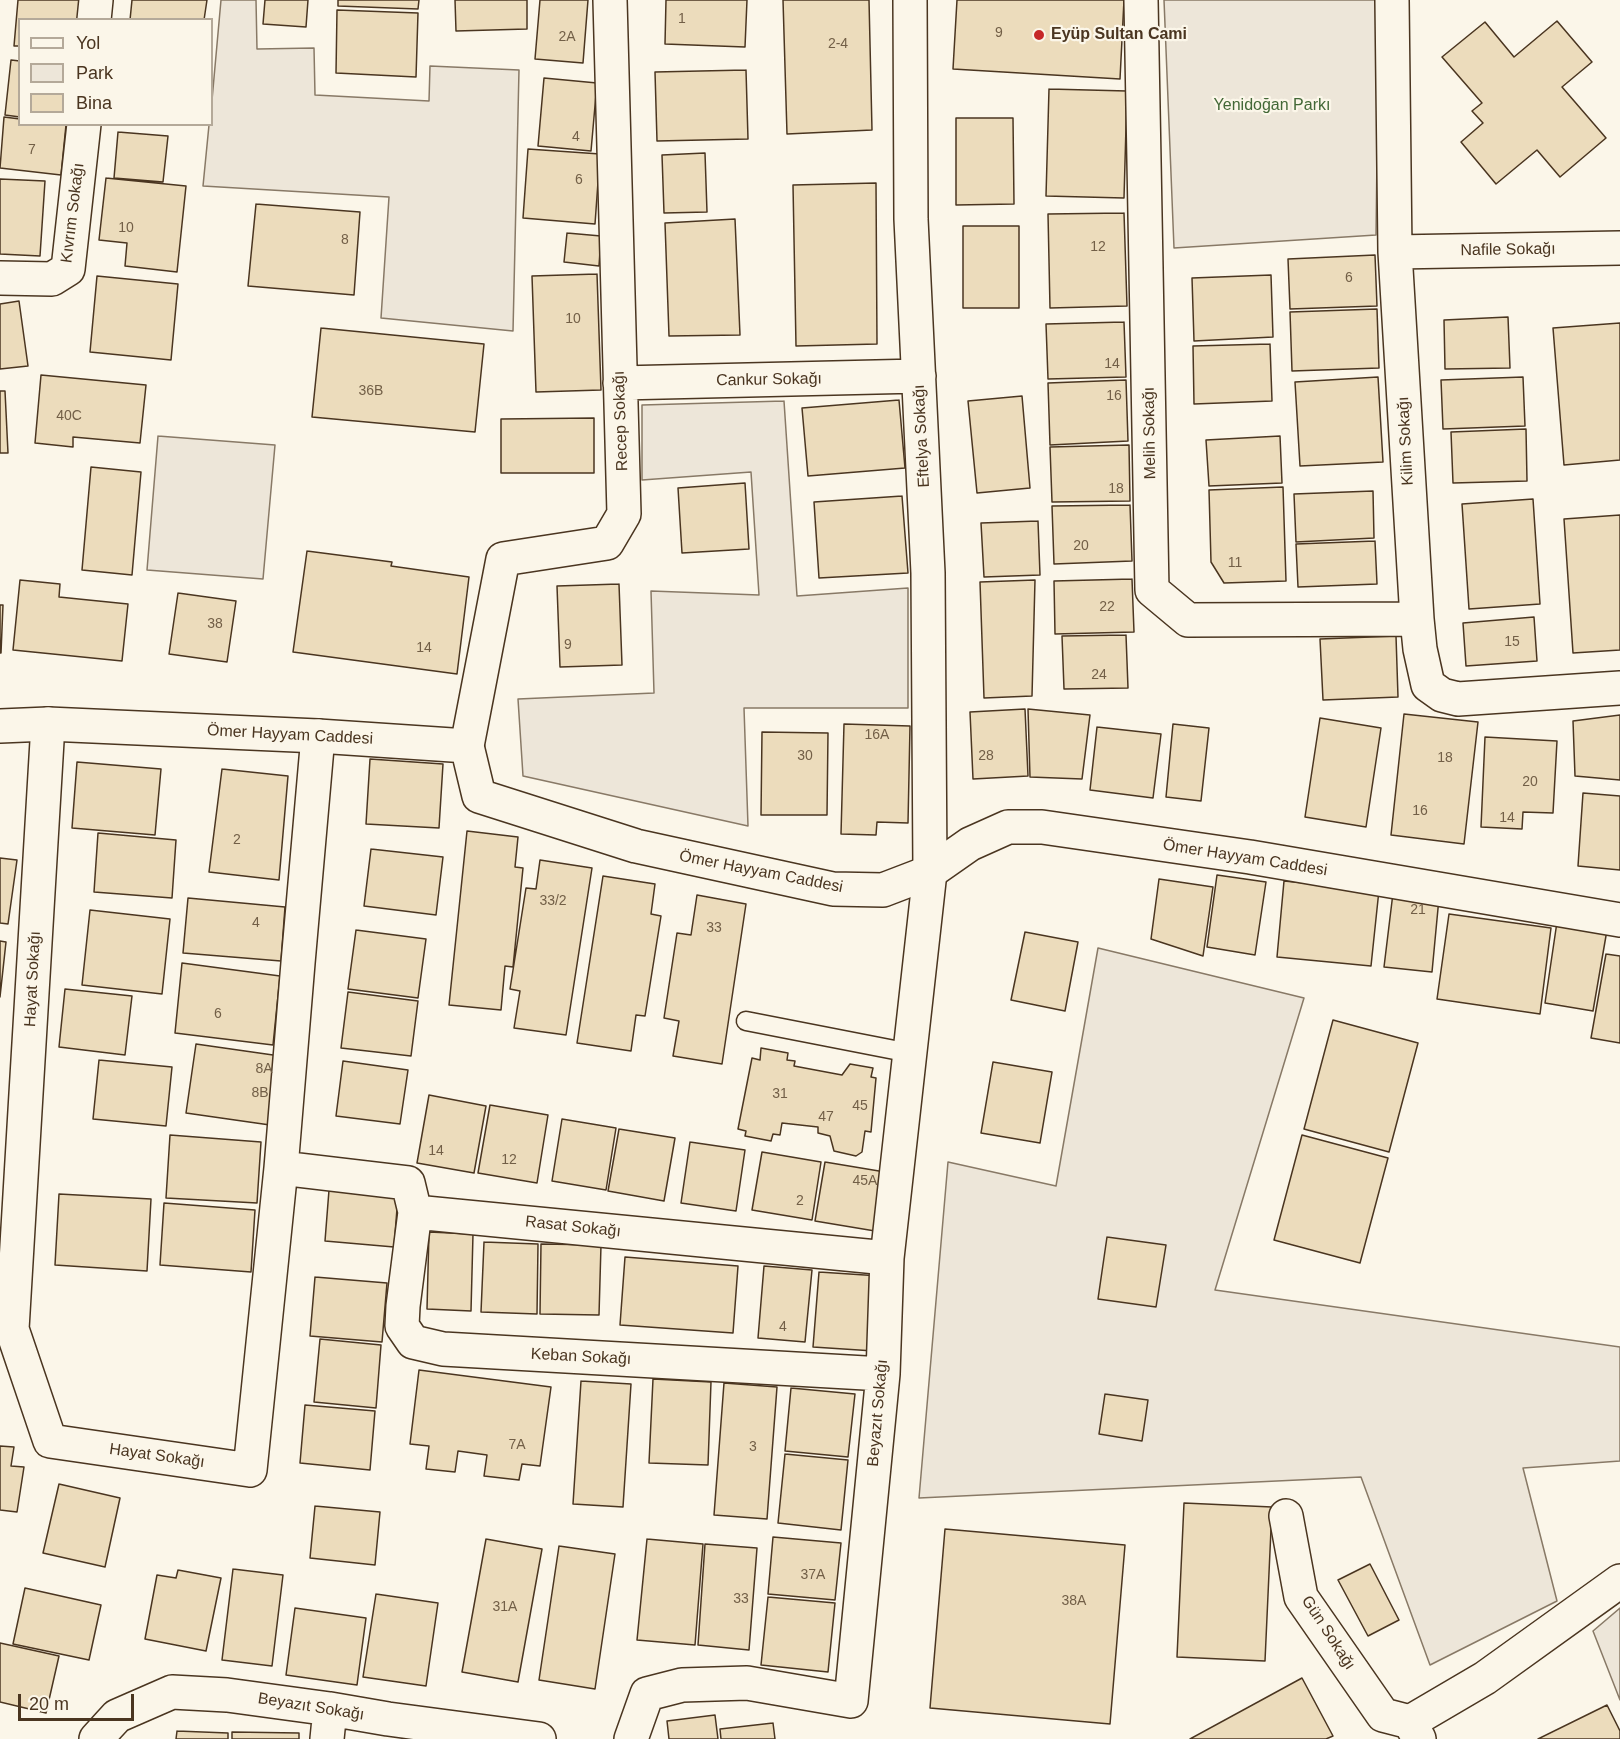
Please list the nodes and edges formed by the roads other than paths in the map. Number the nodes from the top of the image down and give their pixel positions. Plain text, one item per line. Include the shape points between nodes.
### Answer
1 (96, 0) edge
2 (610, 0) edge
3 (910, 0) edge
4 (1141, 0) edge
5 (1392, 0) edge
6 (94, 18) edge
7 (84, 126) edge
8 (1620, 248) edge
9 (1395, 252) junction
10 (0, 278) edge
11 (919, 376) junction
12 (620, 383) junction
13 (1417, 620) junction
14 (1620, 688) edge
15 (48, 724) junction
16 (0, 726) edge
17 (318, 736) junction
18 (467, 746) junction
19 (930, 872) junction
20 (1620, 920) edge
21 (746, 1021) dead end
22 (910, 1053) junction
23 (281, 1168) junction
24 (415, 1212) junction
25 (887, 1258) junction
26 (6, 1329) edge
27 (883, 1374) junction
28 (1286, 1516) dead end
29 (1620, 1581) edge
30 (329, 1724) edge
31 (1414, 1730) edge
32 (96, 1739) edge
33 (539, 1739) edge
34 (631, 1739) edge

1 - 6 street
2 - 12 street, Recep Sokağı
3 - 11 street, Eftelya Sokağı via 911,219
4 - 13 street, Melih Sokağı via 1152,590 1188,620
5 - 9 street, Kilim Sokağı
7 - 10 street, Kıvrım Sokağı via 68,269 52,279
8 - 9 street, Nafile Sokağı
9 - 13 street, Kilim Sokağı
11 - 12 street, Cankur Sokağı
11 - 19 street, Eftelya Sokağı via 928,573
12 - 18 street, Recep Sokağı via 624,513 607,543 503,559
13 - 14 street, Kilim Sokağı via 1428,685 1442,694 1458,699
15 - 16 street, Ömer Hayyam Caddesi
15 - 17 street, Ömer Hayyam Caddesi
15 - 26 street, Hayat Sokağı
17 - 18 street, Ömer Hayyam Caddesi
17 - 23 street, Hayat Sokağı
18 - 19 street, Ömer Hayyam Caddesi via 479,796 636,846 833,889 883,890
19 - 20 street, Ömer Hayyam Caddesi via 970,844 1008,827 1042,827 1250,857
19 - 22 street, Beyazıt Sokağı
21 - 22 lane
22 - 25 street, Beyazıt Sokağı
23 - 24 street via 408,1183
23 - 26 street, Hayat Sokağı via 250,1470 50,1441
24 - 25 street, Rasat Sokağı
24 - 27 street, Keban Sokağı via 402,1326 414,1342 443,1349
25 - 27 street, Beyazıt Sokağı
27 - 34 street, Beyazıt Sokağı via 851,1701 747,1683 682,1685 647,1694
28 - 31 street, Gün Sokağı via 1301,1597 1383,1715
29 - 31 street, Gün Sokağı
30 - 32 street, Beyazıt Sokağı via 227,1695 172,1692 117,1716
30 - 33 street, Beyazıt Sokağı via 388,1719

